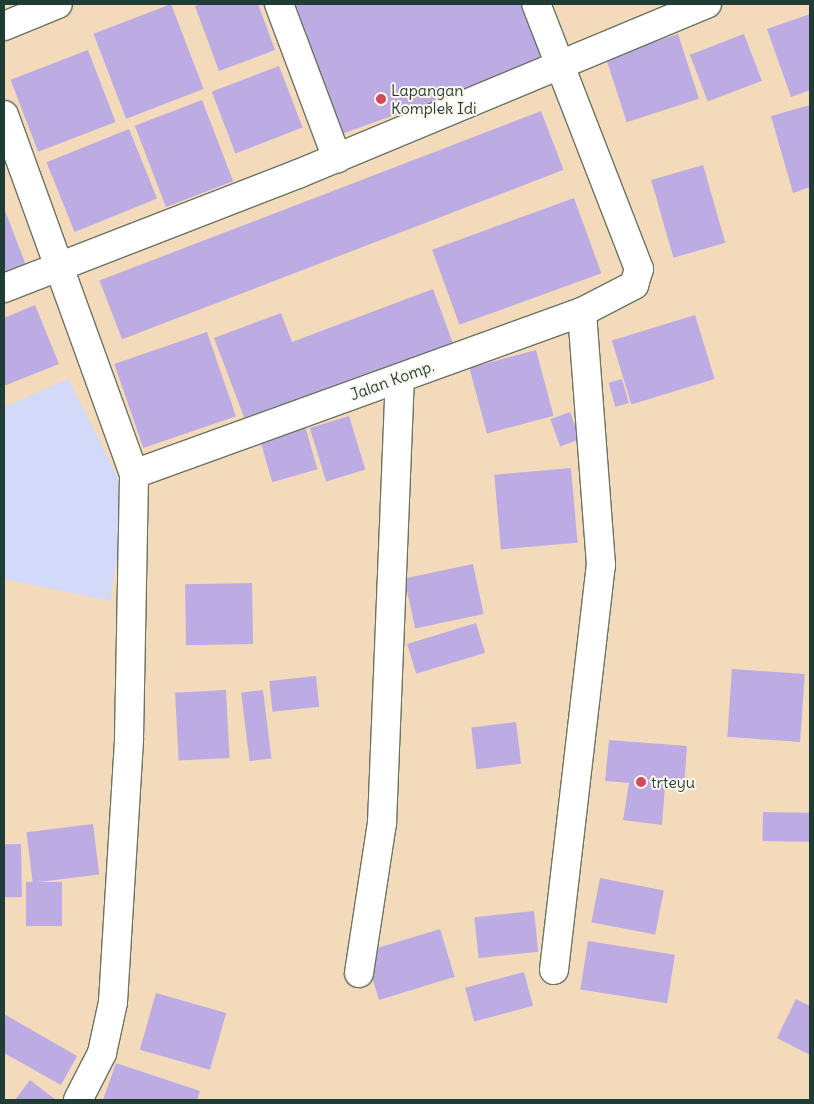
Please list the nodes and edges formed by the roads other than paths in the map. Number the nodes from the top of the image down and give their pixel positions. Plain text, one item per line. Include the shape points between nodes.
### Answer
1 (58, 4) edge
2 (280, 4) edge
3 (536, 4) edge
4 (707, 4) edge
5 (4, 26) edge
6 (558, 68) junction
7 (4, 115) edge
8 (337, 158) junction
9 (56, 268) junction
10 (4, 288) edge
11 (582, 312) junction
12 (400, 378) junction
13 (134, 474) junction
14 (554, 970) dead end
15 (359, 973) dead end
16 (78, 1100) edge

1 - 5 street
2 - 8 street
3 - 6 street, Jalan Komp.
4 - 6 street
6 - 8 street
6 - 11 street, Jalan Komp. via 639,269 634,285
7 - 9 street
8 - 9 street
9 - 10 street
9 - 13 street
11 - 12 street, Jalan Komp.
11 - 14 street via 602,565
12 - 13 street, Jalan Komp.
12 - 15 street via 382,823
13 - 16 street via 129,738 113,1002 102,1053

